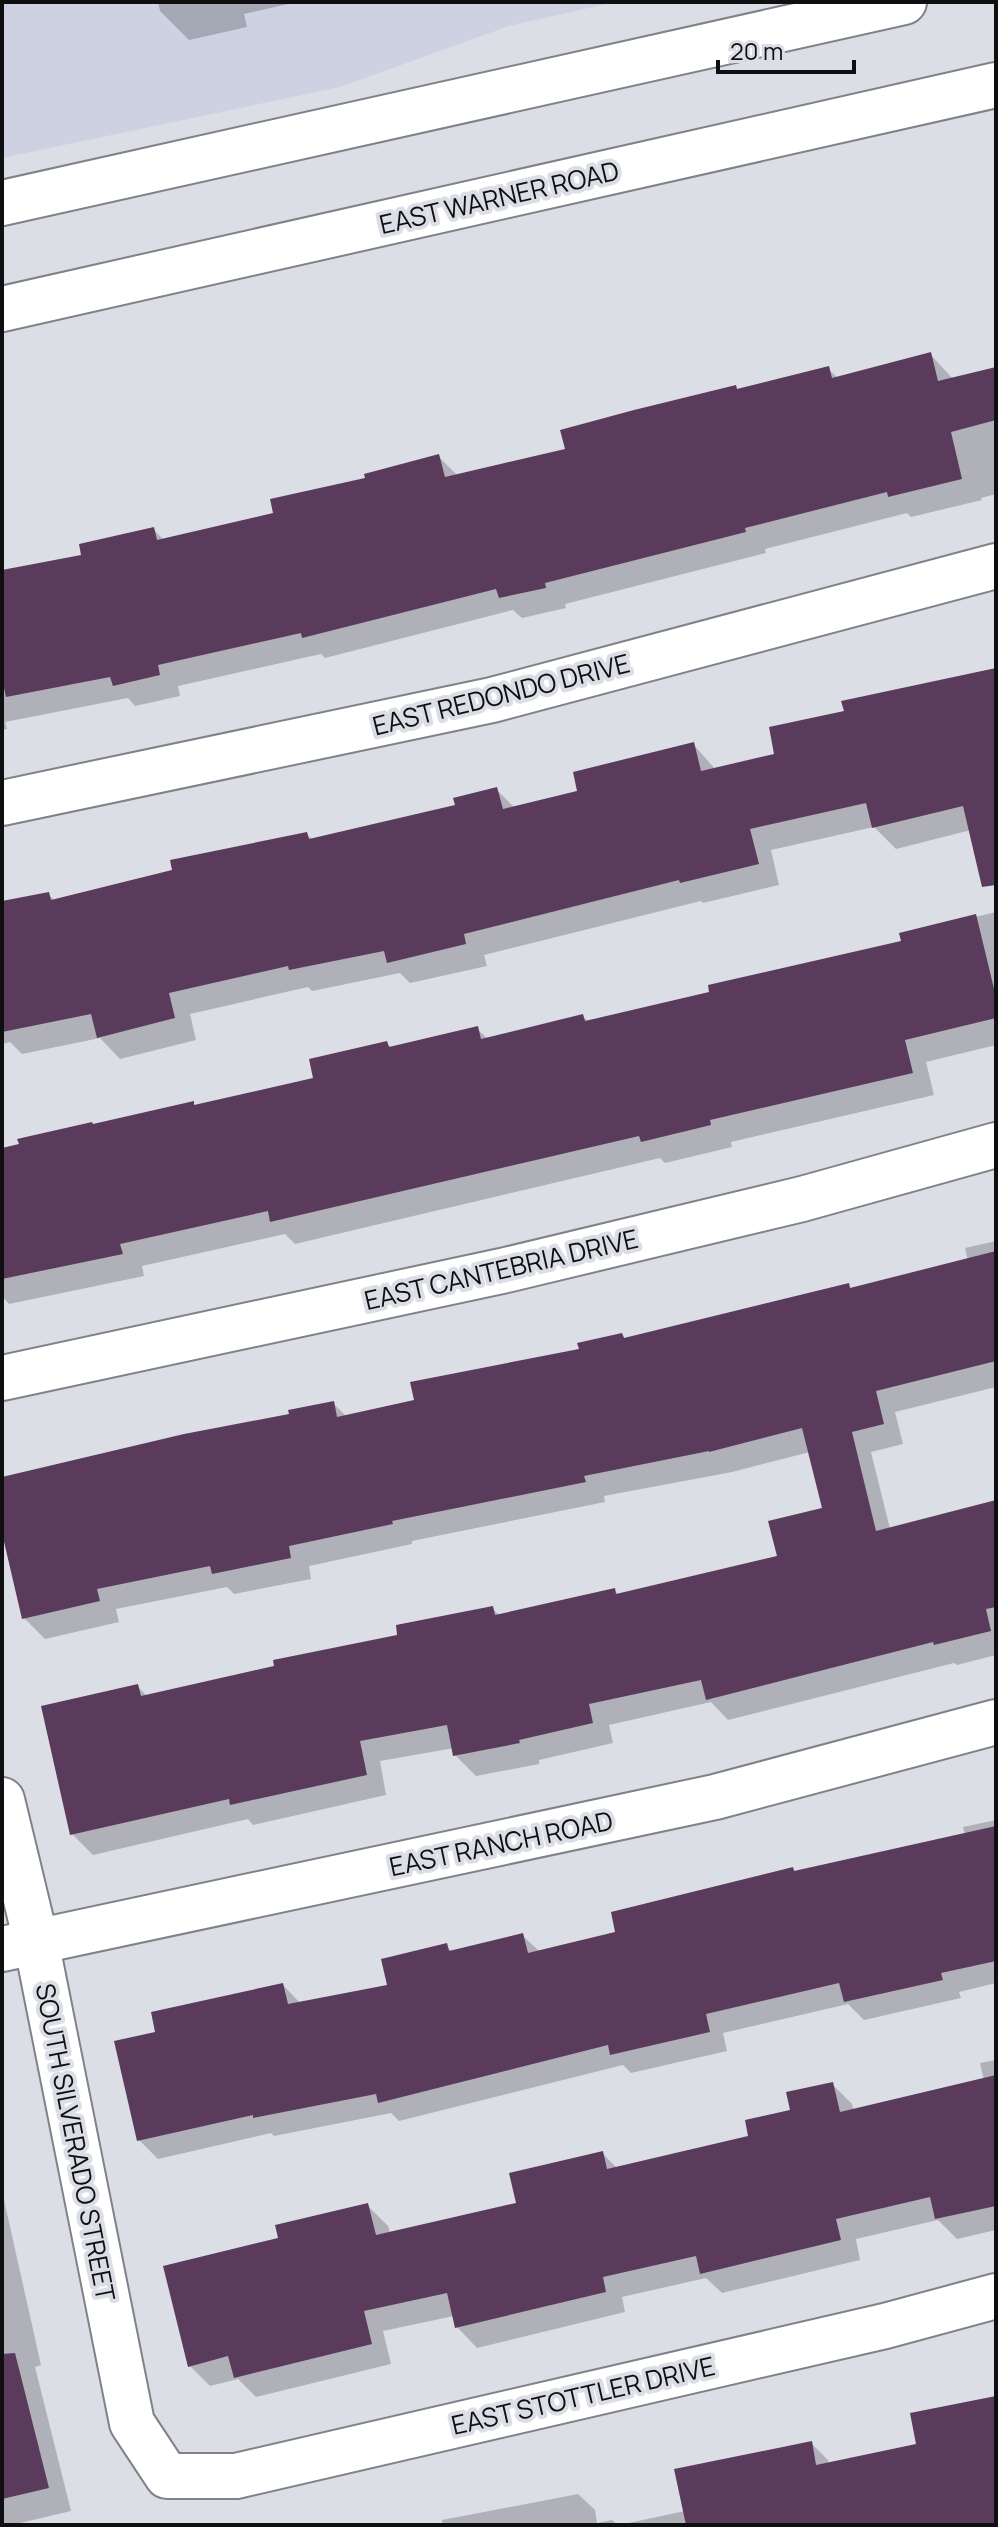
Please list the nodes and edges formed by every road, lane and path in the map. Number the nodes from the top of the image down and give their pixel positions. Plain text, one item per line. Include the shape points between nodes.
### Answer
1 (904, 2) edge
2 (996, 85) edge
3 (2, 203) edge
4 (2, 309) edge
5 (996, 566) edge
6 (2, 803) edge
7 (996, 1145) edge
8 (2, 1378) edge
9 (996, 1722) edge
10 (2, 1800) edge
11 (19, 1945) edge
12 (996, 2296) edge
13 (167, 2476) joint

1 - 3 street
2 - 4 street, EAST WARNER ROAD
5 - 6 street, EAST REDONDO DRIVE via 492,700
7 - 8 street, EAST CANTEBRIA DRIVE via 802,1199 520,1267
9 - 11 street, EAST RANCH ROAD via 715,1797
10 - 11 street, SOUTH SILVERADO STREET
11 - 13 street, SOUTH SILVERADO STREET via 132,2423
12 - 13 street, EAST STOTTLER DRIVE via 236,2476

